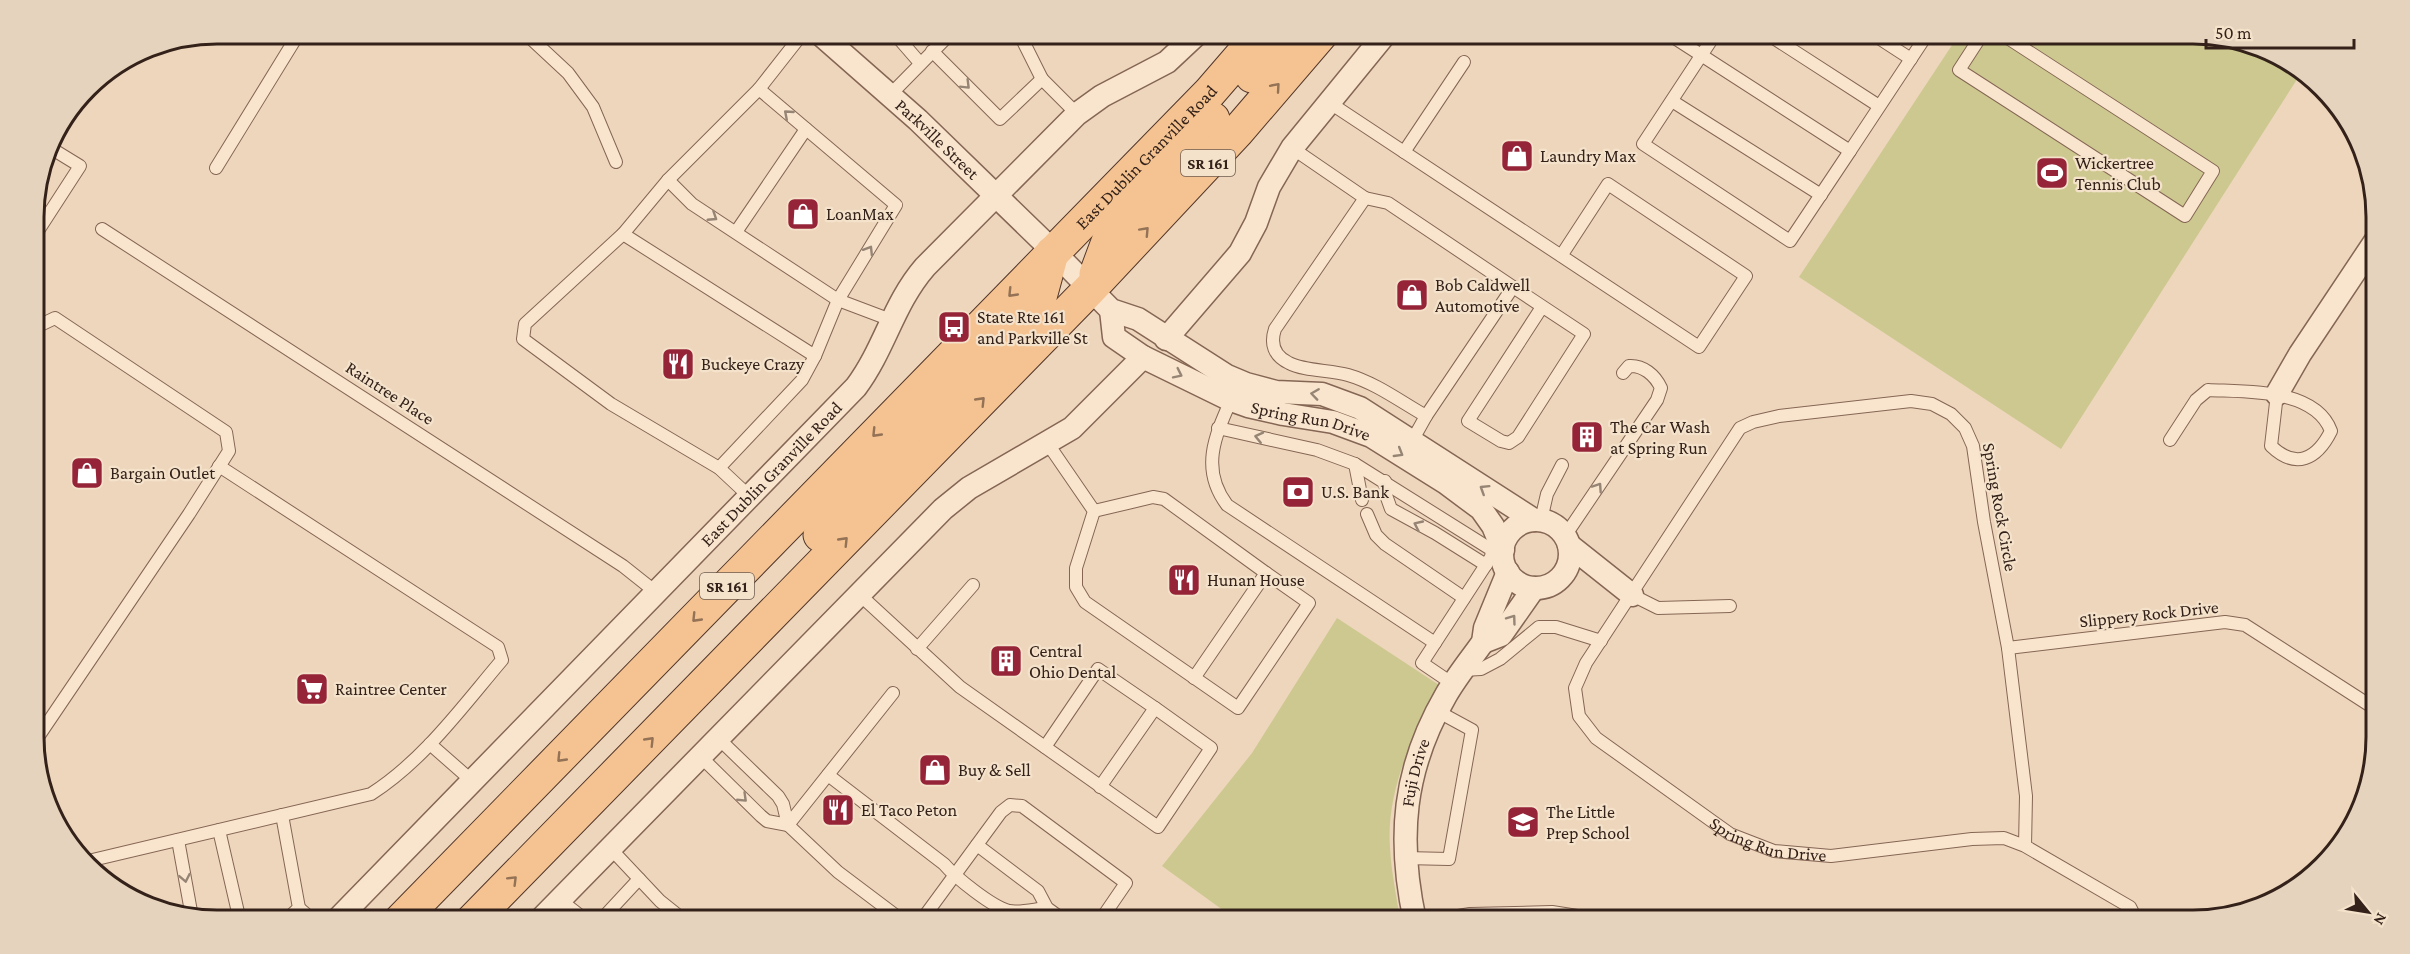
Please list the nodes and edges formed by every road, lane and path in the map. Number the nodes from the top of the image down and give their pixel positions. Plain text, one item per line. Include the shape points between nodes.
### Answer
1 (292, 44) edge
2 (537, 44) edge
3 (794, 44) edge
4 (832, 44) edge
5 (904, 44) edge
6 (939, 44) edge
7 (1024, 44) edge
8 (1186, 44) edge
9 (1251, 44) edge
10 (1281, 44) edge
11 (1313, 44) edge
12 (1377, 44) edge
13 (1683, 44) edge
14 (1709, 44) edge
15 (1783, 44) edge
16 (1888, 44) edge
17 (1921, 44) edge
18 (1976, 44) edge
19 (2017, 44) edge
20 (932, 51) junction
21 (1701, 56) junction
22 (1911, 59) junction
23 (1464, 62) dead end
24 (920, 63) junction
25 (1042, 79) junction
26 (759, 89) junction
27 (890, 95) junction
28 (1672, 101) junction
29 (1330, 103) junction
30 (1879, 106) junction
31 (1077, 114) junction
32 (806, 129) junction
33 (1292, 148) junction
34 (1850, 151) junction
35 (57, 152) edge
36 (1404, 152) junction
37 (616, 162) dead end
38 (216, 168) dead end
39 (668, 180) junction
40 (1821, 195) junction
41 (997, 196) junction
42 (1365, 198) junction
43 (44, 222) edge
44 (102, 229) dead end
45 (736, 232) junction
46 (623, 234) junction
47 (1053, 251) junction
48 (2366, 255) edge
49 (1561, 256) junction
50 (1513, 287) junction
51 (838, 300) junction
52 (1100, 300) junction
53 (1542, 307) junction
54 (891, 320) junction
55 (44, 323) edge
56 (1166, 339) junction
57 (815, 356) junction
58 (1143, 357) junction
59 (1623, 373) dead end
60 (2277, 394) junction
61 (1231, 400) junction
62 (1426, 416) junction
63 (1218, 428) junction
64 (2170, 440) dead end
65 (1412, 441) junction
66 (1048, 444) junction
67 (1355, 464) junction
68 (1562, 465) dead end
69 (219, 466) junction
70 (719, 468) junction
71 (1385, 481) junction
72 (750, 497) junction
73 (1362, 500) dead end
74 (1094, 512) junction
75 (1367, 514) dead end
76 (1537, 520) junction
77 (1567, 541) junction
78 (1503, 550) junction
79 (1486, 566) junction
80 (1508, 572) junction
81 (1266, 573) junction
82 (1562, 576) junction
83 (1609, 577) junction
84 (973, 585) dead end
85 (1534, 588) junction
86 (657, 593) junction
87 (860, 595) junction
88 (1632, 595) junction
89 (1464, 598) junction
90 (1730, 606) dead end
91 (1601, 641) junction
92 (1483, 642) junction
93 (1435, 643) junction
94 (2008, 648) junction
95 (917, 650) junction
96 (1458, 677) junction
97 (1194, 678) junction
98 (707, 681) junction
99 (893, 693) dead end
100 (2366, 703) edge
101 (1155, 708) junction
102 (1437, 711) junction
103 (44, 728) edge
104 (719, 739) junction
105 (430, 744) junction
106 (1045, 747) junction
107 (701, 757) junction
108 (828, 775) junction
109 (471, 780) junction
110 (1100, 787) junction
111 (282, 815) junction
112 (788, 825) junction
113 (219, 830) junction
114 (178, 840) junction
115 (977, 845) junction
116 (2025, 846) junction
117 (610, 849) junction
118 (1406, 858) junction
119 (95, 859) edge
120 (954, 876) junction
121 (639, 879) junction
122 (560, 900) junction
123 (190, 908) edge
124 (299, 908) joint
125 (1047, 908) junction
126 (237, 910) edge
127 (301, 910) edge
128 (347, 910) edge
129 (411, 910) edge
130 (483, 910) edge
131 (550, 910) edge
132 (573, 910) edge
133 (610, 910) edge
134 (671, 910) edge
135 (888, 910) edge
136 (929, 910) edge
137 (1007, 910) edge
138 (1023, 910) edge
139 (1050, 910) edge
140 (1108, 910) edge
141 (1413, 910) edge
142 (2132, 910) edge

1 - 38 lane
2 - 37 lane via 568,73 593,107
3 - 26 lane
4 - 27 street, Parkville Street
5 - 24 lane
6 - 20 lane
7 - 25 lane
8 - 31 street, East Dublin Granville Road via 1167,62 1102,96
9 - 47 main road, East Dublin Granville Road / SR 161 via 1210,92
10 - 52 main road via 1112,231
52 -> 11 main road, SR 161
12 - 29 street
13 - 21 lane
14 - 21 lane
15 - 30 lane
16 - 22 lane
17 - 22 lane
18 - 19 lane via 1959,70 2185,216 2213,171
20 - 24 lane
20 -> 25 lane via 1000,119
21 - 28 lane
21 - 34 lane
22 - 30 lane
23 - 36 lane
24 - 27 lane
25 - 31 lane
32 -> 26 lane
26 - 39 lane
27 - 41 street, Parkville Street
28 - 40 lane
28 - 40 lane via 1643,144 1790,241
29 - 33 street
29 - 36 lane
30 - 34 lane
31 - 41 street, East Dublin Granville Road
32 - 45 lane
51 -> 32 lane via 896,205
33 - 42 lane
33 - 56 street via 1269,187 1240,253
34 - 40 lane
35 - 43 lane via 80,166
36 - 49 lane
39 -> 45 lane via 692,204
39 - 46 lane
41 - 47 street, Parkville Street
41 - 54 street, East Dublin Granville Road via 913,281
42 - 50 lane via 1388,203
42 - 62 lane via 1271,340 1275,352 1289,364 1348,375
44 - 86 lane, Raintree Place via 593,547
45 - 51 lane
46 - 57 lane
46 - 70 lane via 525,324 523,339 611,404
47 - 52 street, Spring Run Drive
47 - 98 main road via 1036,312 837,516 786,574
47 -> 129 main road, East Dublin Granville Road / SR 161
48 - 60 street
49 - 49 lane via 1699,347 1746,276 1608,184
50 - 53 lane
50 - 62 lane
51 - 54 lane
51 - 57 lane
52 - 56 street, Spring Run Drive
52 - 58 street, Spring Run Drive via 1114,337
98 -> 52 main road, SR 161
53 - 53 lane via 1584,334 1518,437 1509,443 1501,441 1468,421
54 - 72 street, East Dublin Granville Road via 879,350 856,387
55 - 69 lane via 55,318 226,432 228,451
65 -> 56 street, Spring Run Drive via 1360,408 1322,394 1276,392 1246,384
57 - 70 lane via 802,380
58 -> 61 street, Spring Run Drive
58 - 66 street via 1072,428
77 -> 59 lane via 1657,400 1661,388 1656,378 1637,366 1629,366
60 - 60 lane via 2271,446 2295,460 2310,457 2323,447 2331,431 2327,420 2316,408
60 - 64 lane via 2208,390 2196,400
61 - 63 lane
61 -> 78 street, Spring Run Drive via 1333,422 1371,436 1481,509
62 - 65 lane
67 -> 63 lane via 1317,450
63 - 93 lane via 1212,474 1227,505
76 -> 65 street, Spring Run Drive
66 - 74 lane
66 - 87 street via 969,488
67 - 71 lane
67 - 73 lane
68 - 76 lane
69 - 103 lane
69 - 105 lane via 498,647 502,660
70 - 72 lane
79 -> 71 lane via 1391,509
71 - 79 lane via 1492,550
72 - 86 street, East Dublin Granville Road
74 - 81 lane via 1153,497 1164,499
74 - 97 lane via 1076,568 1076,587 1085,602
75 - 89 lane via 1385,544
76 - 77 street via 1550,523
76 - 78 street via 1512,530
77 - 82 street via 1568,566
77 - 83 street
78 - 80 street
79 - 89 lane
80 - 85 street via 1524,586
80 - 92 street, Fuji Drive
81 - 97 lane
81 - 97 lane via 1309,603 1238,708
82 - 83 street
82 - 85 street via 1545,587
83 - 88 street
84 - 95 lane
92 -> 85 street, Fuji Drive via 1501,635
86 - 109 street, East Dublin Granville Road
87 - 95 lane
87 - 104 street
88 - 90 lane via 1658,608
88 - 91 lane, Spring Run Drive
88 - 94 lane, Spring Rock Circle via 1740,428 1779,416 1911,401 1932,404 1951,414 1965,428 1973,446
89 - 93 lane
91 - 96 lane via 1556,627 1539,627 1490,664
91 - 116 lane, Spring Run Drive via 1575,688 1579,716 1596,738 1730,834 1774,851 1831,855 1972,839 2004,838
92 - 96 street, Fuji Drive
93 - 96 lane via 1422,663
94 - 100 lane, Slippery Rock Drive via 2225,622 2245,625
94 - 116 lane, Spring Rock Circle via 2026,796
95 - 106 lane via 960,687
96 - 102 street, Fuji Drive
130 -> 98 main road, SR 161
99 - 108 lane
101 - 106 lane via 1098,669
101 - 110 lane
101 - 110 lane via 1211,747 1158,827
102 - 118 street, Fuji Drive via 1410,784
102 - 118 lane via 1472,730 1449,859
104 - 107 street
104 - 112 lane via 778,796
105 - 109 lane
105 - 111 lane via 371,794
106 - 110 lane
107 -> 112 lane via 767,821
107 - 117 street
108 - 112 lane
108 - 120 lane via 944,864
109 - 128 street, East Dublin Granville Road
111 - 113 lane
111 - 124 lane
112 - 135 lane via 838,872
113 - 114 lane
113 - 126 lane
114 - 119 lane
114 -> 123 lane
115 - 120 lane
115 - 125 lane via 1038,891
115 - 140 lane via 1001,812 1010,805 1022,806 1126,883
116 - 142 lane, Spring Run Drive
117 - 121 lane
117 - 122 street
118 - 141 street, Fuji Drive
120 - 136 lane
120 - 137 lane
121 - 133 lane
121 - 134 lane
122 - 131 street
122 - 132 lane
124 - 127 lane
125 - 138 lane
125 - 139 lane

